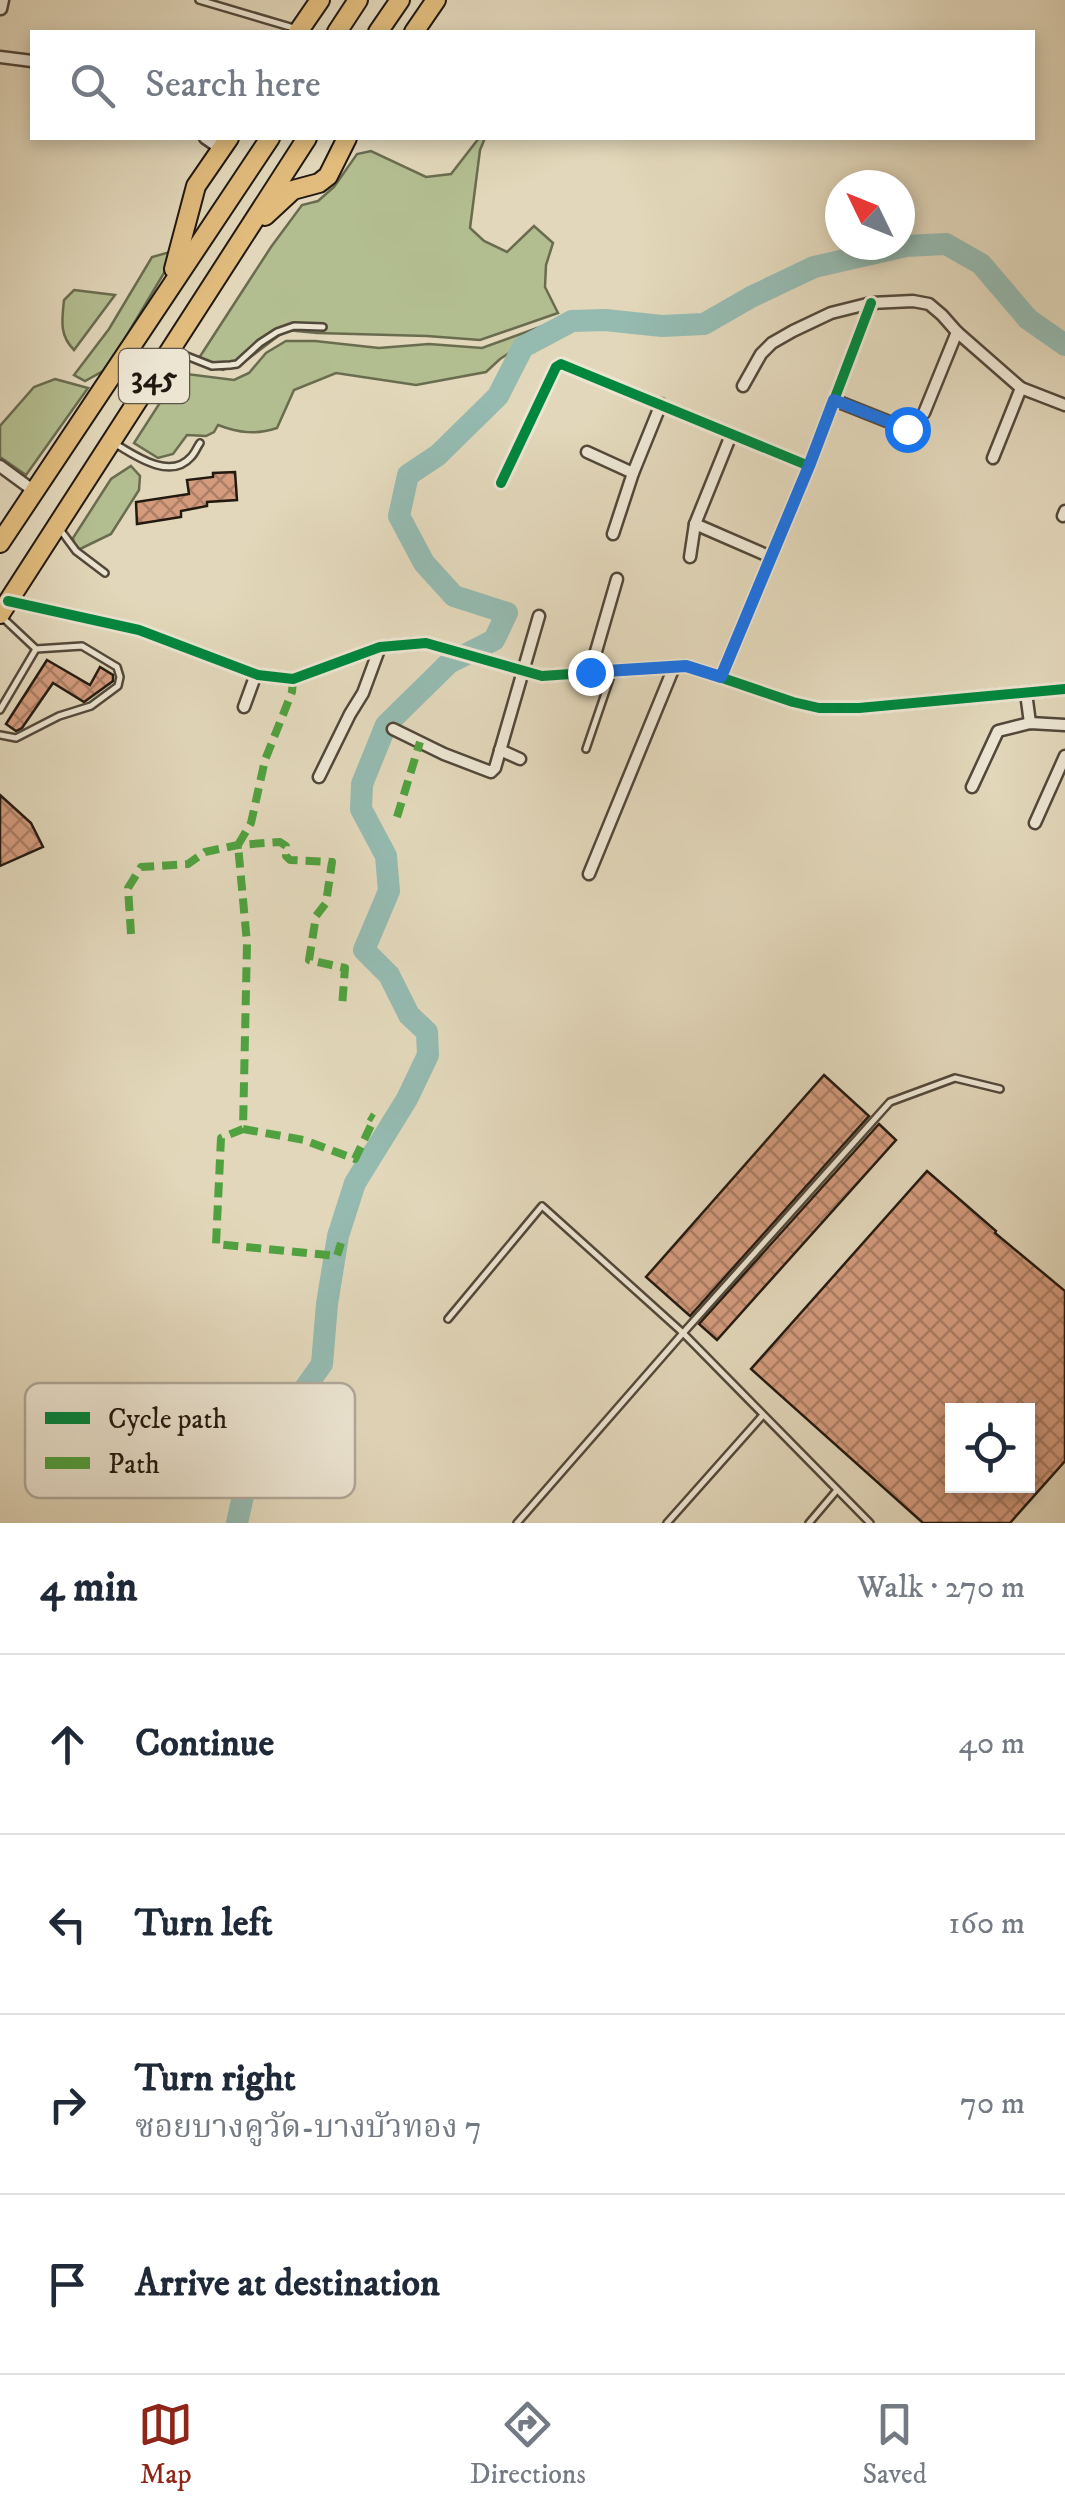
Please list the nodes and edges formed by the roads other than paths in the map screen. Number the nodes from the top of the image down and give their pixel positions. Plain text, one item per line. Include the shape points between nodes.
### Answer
1 (4, 0) edge
2 (200, 0) edge
3 (320, 0) edge
4 (358, 0) edge
5 (400, 0) edge
6 (436, 0) edge
7 (1, 9) edge
8 (296, 30) edge
9 (300, 30) edge
10 (338, 30) edge
11 (379, 30) edge
12 (415, 30) edge
13 (0, 57) edge
14 (30, 61) edge
15 (269, 140) edge
16 (346, 140) edge
17 (305, 142) edge
18 (222, 149) edge
19 (337, 154) junction
20 (241, 180) junction
21 (247, 233) junction
22 (165, 293) junction
23 (871, 303) junction
24 (324, 327) dead end
25 (957, 332) junction
26 (172, 350) junction
27 (744, 386) dead end
28 (1021, 388) junction
29 (834, 400) junction
30 (661, 404) junction
31 (1065, 406) edge
32 (924, 413) dead end
33 (907, 429) dead end
34 (731, 435) junction
35 (112, 441) junction
36 (200, 442) dead end
37 (586, 452) dead end
38 (993, 458) dead end
39 (809, 466) junction
40 (3, 468) edge
41 (633, 473) junction
42 (501, 483) dead end
43 (34, 491) junction
44 (694, 524) junction
45 (57, 526) junction
46 (614, 534) dead end
47 (0, 543) edge
48 (690, 557) dead end
49 (771, 557) junction
50 (105, 572) dead end
51 (617, 579) dead end
52 (3, 610) edge
53 (538, 616) dead end
54 (380, 648) junction
55 (36, 649) junction
56 (674, 667) junction
57 (523, 670) junction
58 (613, 670) junction
59 (590, 672) junction
60 (256, 674) junction
61 (721, 677) junction
62 (1065, 689) edge
63 (1026, 693) junction
64 (244, 708) dead end
65 (0, 710) edge
66 (1030, 723) junction
67 (1065, 725) edge
68 (393, 728) dead end
69 (0, 735) edge
70 (586, 749) dead end
71 (500, 750) junction
72 (1065, 756) edge
73 (520, 759) dead end
74 (320, 776) dead end
75 (972, 786) dead end
76 (1036, 823) dead end
77 (589, 874) dead end
78 (1000, 1089) dead end
79 (448, 1319) dead end
80 (682, 1333) junction
81 (763, 1416) junction
82 (837, 1490) junction
83 (517, 1523) edge
84 (667, 1523) edge
85 (809, 1523) edge
86 (870, 1523) edge

1 - 7 street
2 - 8 lane
3 - 9 main road
4 - 10 main road
5 - 11 main road
6 - 12 main road
13 - 14 street
15 - 20 main road, 345
16 - 19 main road
17 - 19 main road via 307,164 315,172
17 - 21 main road, 345
18 - 20 main road via 206,181 209,190
18 - 22 main road via 196,186
19 - 21 main road via 328,176 293,190
20 - 22 main road, 345
21 - 26 main road, 345
22 - 43 main road, 345
23 - 25 street via 929,304
23 - 27 street via 831,313 772,344
23 - 29 street
24 - 26 lane via 276,332 230,365 212,366
25 - 28 street
25 - 32 street
26 - 35 main road, 345
28 - 31 street
28 - 38 street
29 - 33 street
29 - 39 street
30 - 34 street
30 - 41 street
30 - 42 street via 561,364
34 - 39 street
34 - 44 street
35 - 36 lane via 147,462 170,466 192,457
35 - 45 main road, 345
37 - 41 street
39 - 49 street
40 - 43 street
41 - 46 street
43 - 47 main road, 345
44 - 48 street
44 - 49 street
45 - 50 lane
45 - 52 main road, 345
49 - 61 street
51 - 59 street
52 - 55 lane
52 - 60 street via 139,630
53 - 57 street
54 - 57 street via 426,643
54 - 60 street via 293,680
54 - 74 street
55 - 65 lane
55 - 69 lane via 82,646 117,667 118,686 90,706 16,738
56 - 58 street
56 - 61 street
56 - 77 street
57 - 59 street via 542,676
57 - 71 street
58 - 59 street
58 - 70 lane
60 - 64 street
61 - 63 street via 818,708
62 - 63 street
63 - 66 street
66 - 67 street
66 - 75 street via 998,731
68 - 71 street via 488,773
71 - 73 street
72 - 76 street
78 - 80 lane via 955,1078 890,1102
79 - 80 lane via 542,1206
80 - 81 lane
80 - 83 lane
81 - 82 lane
81 - 84 lane
82 - 85 lane
82 - 86 lane

